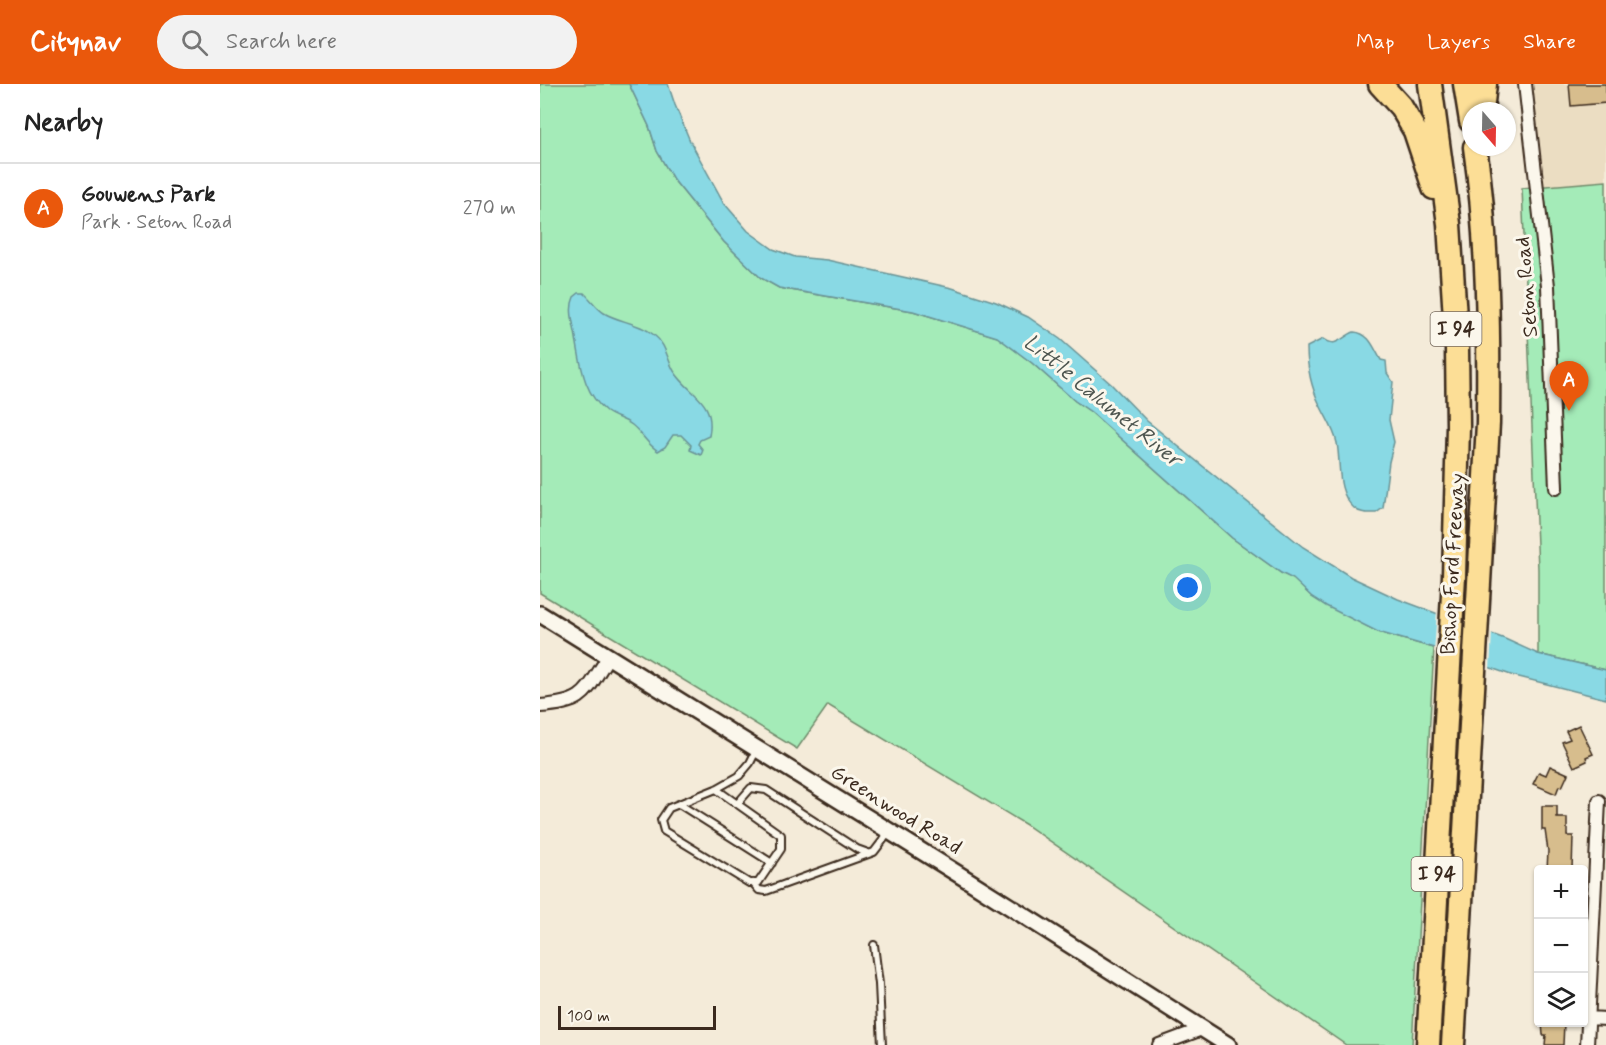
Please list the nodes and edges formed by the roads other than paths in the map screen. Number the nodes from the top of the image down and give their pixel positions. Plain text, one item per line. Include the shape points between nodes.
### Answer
1 (1380, 84) edge
2 (1430, 84) edge
3 (1465, 84) edge
4 (1485, 84) edge
5 (1525, 84) edge
6 (1468, 102) edge
7 (1483, 102) edge
8 (1476, 156) edge
9 (1449, 224) junction
10 (1556, 488) dead end
11 (540, 614) edge
12 (609, 656) junction
13 (540, 706) edge
14 (757, 748) junction
15 (716, 789) junction
16 (1599, 801) dead end
17 (678, 804) junction
18 (737, 804) junction
19 (890, 831) junction
20 (868, 853) junction
21 (772, 863) junction
22 (753, 883) junction
23 (874, 945) dead end
24 (1589, 1018) junction
25 (1606, 1019) edge
26 (1202, 1029) junction
27 (882, 1045) edge
28 (1159, 1045) edge
29 (1228, 1045) edge
30 (1428, 1045) edge
31 (1453, 1045) edge
32 (1587, 1045) edge

1 - 9 highway via 1401,107 1414,131
2 - 9 highway, Bishop Ford Freeway / I 94
3 - 6 highway
4 - 7 highway
5 - 10 street, Seton Road via 1548,286
8 - 31 highway, Bishop Ford Freeway / I 94 via 1486,275 1488,423
9 - 30 highway, Bishop Ford Freeway / I 94 via 1457,349 1458,489
11 - 12 street, Greenwood Road
12 - 13 street via 576,700
12 - 14 street, Greenwood Road
14 - 15 lane via 739,776
14 - 19 street, Greenwood Road
15 - 17 lane
15 - 18 lane
16 - 24 street
17 - 21 lane
17 - 22 lane via 669,808 661,820 664,831
18 - 20 lane via 751,788 766,790
18 - 21 lane via 781,835 781,849
19 - 20 lane via 876,850
19 - 26 street, Greenwood Road
20 - 22 lane via 766,891
21 - 22 lane via 758,883
23 - 27 lane
24 - 25 street
24 - 32 street
26 - 28 street
26 - 29 street, Greenwood Road

